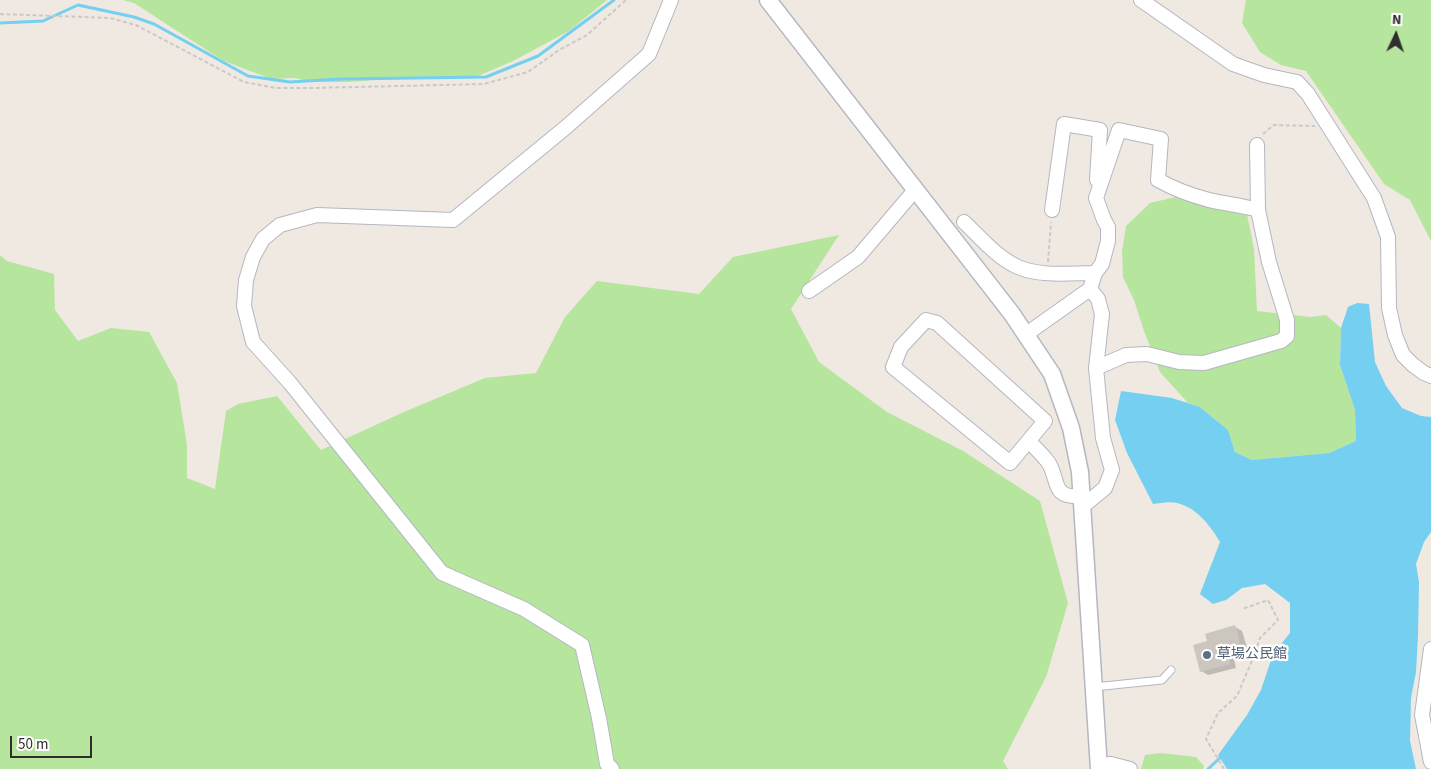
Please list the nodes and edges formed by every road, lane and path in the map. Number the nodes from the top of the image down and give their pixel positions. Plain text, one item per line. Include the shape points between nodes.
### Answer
1 (626, 0) edge
2 (671, 0) edge
3 (768, 0) edge
4 (1141, 0) edge
5 (0, 14) edge
6 (1328, 127) junction
7 (1257, 145) joint
8 (915, 190) junction
9 (1096, 198) junction
10 (1052, 210) joint
11 (1258, 210) junction
12 (964, 222) dead end
13 (1047, 272) junction
14 (1095, 273) junction
15 (1090, 289) junction
16 (809, 291) dead end
17 (1025, 334) junction
18 (1096, 368) junction
19 (1431, 376) edge
20 (1029, 441) junction
21 (1083, 501) junction
22 (1242, 609) dead end
23 (1431, 649) edge
24 (1171, 670) dead end
25 (1094, 687) junction
26 (1431, 762) edge
27 (1099, 767) edge
28 (612, 769) edge
29 (1130, 769) edge
30 (1224, 769) edge

1 - 5 path via 587,35 528,72 484,84 311,88 276,88 244,82 136,25 110,18
2 - 28 street via 650,54 452,220 318,215 280,225 263,239 253,257 246,280 244,306 253,342 290,383 442,573 524,609 582,645 600,718 607,764
3 - 8 street
4 - 6 street via 1233,64 1297,82
6 - 7 path via 1274,125 1262,135
6 - 19 street via 1374,198 1388,237 1389,308 1395,336 1403,354 1424,374
7 - 11 street
8 - 16 street via 858,256
8 - 17 street
9 - 10 street via 1100,130 1064,124
9 - 11 street via 1119,130 1162,139 1158,180 1178,191
9 - 14 street via 1108,227 1108,241 1102,264
10 - 13 path
11 - 18 street via 1269,262 1288,320 1287,336 1281,341 1204,363 1126,354
12 - 13 street via 1018,267
13 - 14 street
14 - 15 street
15 - 17 street
15 - 18 street via 1098,299 1102,314
17 - 21 street via 1052,374 1071,428
18 - 21 street via 1103,438 1112,470 1105,488
20 - 20 street via 1010,463 893,367 901,347 926,320 937,323 1045,421
20 - 21 street via 1049,463 1056,486 1064,495
21 - 25 street
22 - 30 path via 1268,600 1278,620 1260,638 1237,696 1218,713 1206,739
23 - 26 street via 1422,714
24 - 25 lane via 1162,680
25 - 27 street
27 - 29 street via 1111,764

